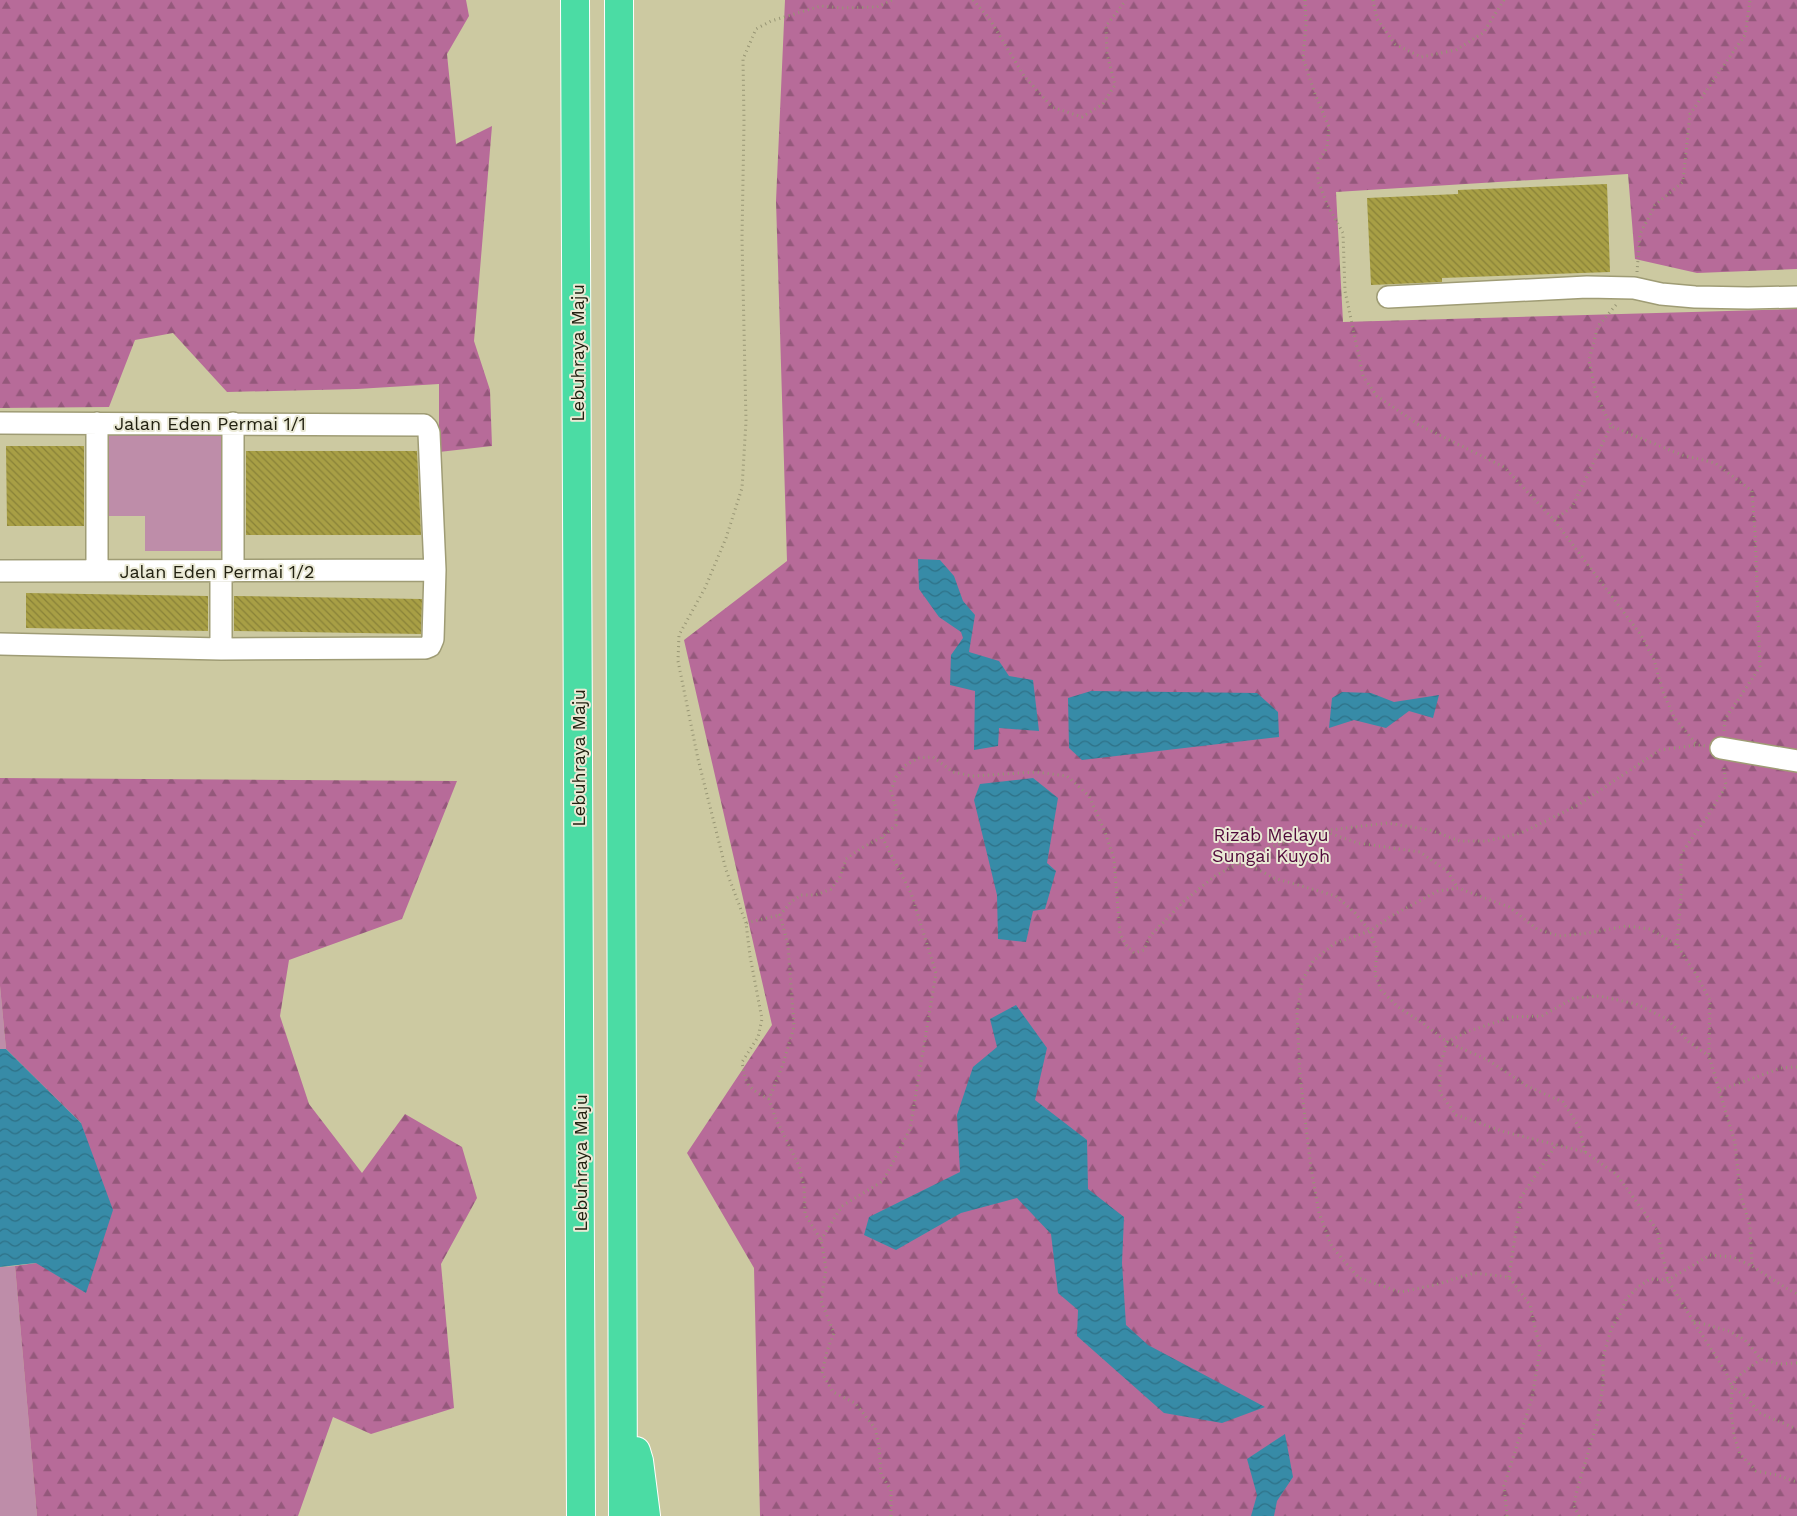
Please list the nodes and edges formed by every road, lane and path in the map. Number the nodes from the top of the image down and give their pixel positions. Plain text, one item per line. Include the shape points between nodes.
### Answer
1 (575, 0) edge
2 (618, 0) edge
3 (892, 0) edge
4 (973, 0) edge
5 (1126, 0) edge
6 (1305, 0) edge
7 (1373, 0) edge
8 (1504, 0) edge
9 (1750, 0) edge
10 (1634, 288) junction
11 (1388, 297) dead end
12 (1797, 297) edge
13 (0, 423) edge
14 (97, 423) junction
15 (233, 424) junction
16 (1611, 426) junction
17 (1554, 520) junction
18 (435, 570) junction
19 (0, 571) edge
20 (97, 571) junction
21 (227, 571) junction
22 (0, 644) edge
23 (221, 649) junction
24 (1697, 745) junction
25 (1721, 748) junction
26 (1797, 760) edge
27 (1323, 831) junction
28 (882, 836) junction
29 (1237, 864) junction
30 (1458, 888) junction
31 (780, 915) junction
32 (746, 923) junction
33 (1370, 931) junction
34 (1676, 945) junction
35 (1447, 1042) junction
36 (1709, 1056) junction
37 (1797, 1067) edge
38 (1720, 1090) junction
39 (769, 1099) junction
40 (1556, 1145) junction
41 (1585, 1152) junction
42 (821, 1240) junction
43 (1752, 1266) junction
44 (1509, 1277) junction
45 (1668, 1280) junction
46 (1797, 1294) edge
47 (580, 1311) junction
48 (1693, 1320) junction
49 (1761, 1359) junction
50 (1797, 1363) edge
51 (1732, 1387) junction
52 (623, 1404) junction
53 (1797, 1429) edge
54 (1797, 1482) edge
55 (564, 1516) edge
56 (581, 1516) edge
57 (623, 1516) edge
58 (646, 1516) edge
59 (891, 1516) edge
60 (1507, 1516) edge
61 (1579, 1516) edge

1 - 47 highway, Lebuhraya Maju
2 - 52 highway
3 - 32 path via 877,7 821,6 771,21 756,29 743,59 746,421 742,488 705,588 679,635 678,661 726,870
4 - 5 path via 1024,76 1052,107 1082,117 1103,104 1115,85 1107,54 1106,26
6 - 17 path via 1303,58 1329,127 1327,147 1318,163 1318,181 1343,233 1345,291 1363,376 1377,396 1419,425 1504,466
7 - 8 path via 1376,19 1395,44 1421,57 1456,50 1483,34
9 - 10 path via 1745,35 1690,114 1683,182 1655,206 1640,234
10 - 11 street via 1588,287
10 - 12 street via 1695,297
10 - 16 path via 1598,326 1589,360 1596,394
13 - 14 street, Jalan Eden Permai 1/1
14 - 15 street, Jalan Eden Permai 1/1
14 - 20 street
15 - 18 street, Jalan Eden Permai 1/1 via 419,424 428,428
15 - 21 street
16 - 17 path via 1572,507
16 - 25 path via 1682,455 1715,463 1752,491 1760,667 1725,719
17 - 24 path via 1642,635 1674,717
18 - 21 street, Jalan Eden Permai 1/2
18 - 23 street via 433,639 425,648
19 - 20 street, Jalan Eden Permai 1/2
20 - 21 street, Jalan Eden Permai 1/2
21 - 23 street
22 - 23 street
24 - 25 path
24 - 27 path via 1660,750 1578,805 1521,833 1487,841 1460,841 1430,830 1387,823
25 - 26 street
25 - 34 path via 1726,786 1681,854
27 - 29 path via 1268,848
27 - 30 path via 1358,843 1420,852 1446,871
28 - 29 path via 896,825 891,791 896,777 906,765 918,758 933,757 953,772 972,776 1036,772 1067,776 1089,796 1105,832 1114,859 1120,934 1134,953 1144,950 1150,936 1185,900 1215,876
28 - 31 path via 846,859 840,877 831,888 816,895 801,895
28 - 42 path via 911,893 936,974 910,1129 883,1181 842,1206
29 - 33 path via 1336,896
30 - 33 path via 1438,891
30 - 34 path via 1510,907 1537,929 1559,936 1626,926 1650,929
31 - 32 path
31 - 39 path via 788,945 794,1027
32 - 39 path via 762,1019 758,1037 742,1062 746,1081 754,1091
33 - 35 path via 1377,950 1375,974 1381,990 1398,1007
33 - 44 path via 1335,943 1313,961 1302,981 1297,1013 1300,1076 1311,1168 1319,1213 1332,1247 1359,1278 1400,1292 1474,1273
34 - 36 path via 1710,1000
35 - 36 path via 1469,1031 1512,1018 1542,1016 1574,998 1599,996 1636,1004 1667,1019 1689,1042
35 - 40 path via 1440,1066 1440,1093 1456,1115
35 - 41 path via 1488,1060 1527,1086 1563,1102 1579,1127
36 - 38 path
37 - 38 path via 1781,1068
38 - 43 path via 1735,1143 1740,1192 1750,1226
39 - 42 path via 774,1117 799,1166 805,1214
40 - 41 path
40 - 44 path via 1521,1197
41 - 45 path via 1617,1175 1657,1230
42 - 59 path via 826,1268 821,1301 834,1333 822,1373 833,1392 855,1403 875,1428 881,1474 891,1490
43 - 45 path via 1733,1257 1710,1256
43 - 46 path
44 - 60 path via 1530,1305 1540,1349 1532,1398 1504,1486
45 - 48 path
45 - 61 path via 1650,1279 1638,1287 1626,1299 1611,1329 1603,1357 1597,1423 1574,1506
47 - 55 highway via 565,1455
47 - 56 highway, Lebuhraya Maju
48 - 49 path via 1730,1331 1745,1340
48 - 51 path
49 - 50 path via 1779,1364
49 - 51 path via 1737,1377
51 - 53 path via 1746,1396 1759,1413
51 - 54 path via 1731,1411 1740,1454 1756,1471
52 - 57 highway
52 - 58 highway via 639,1462

